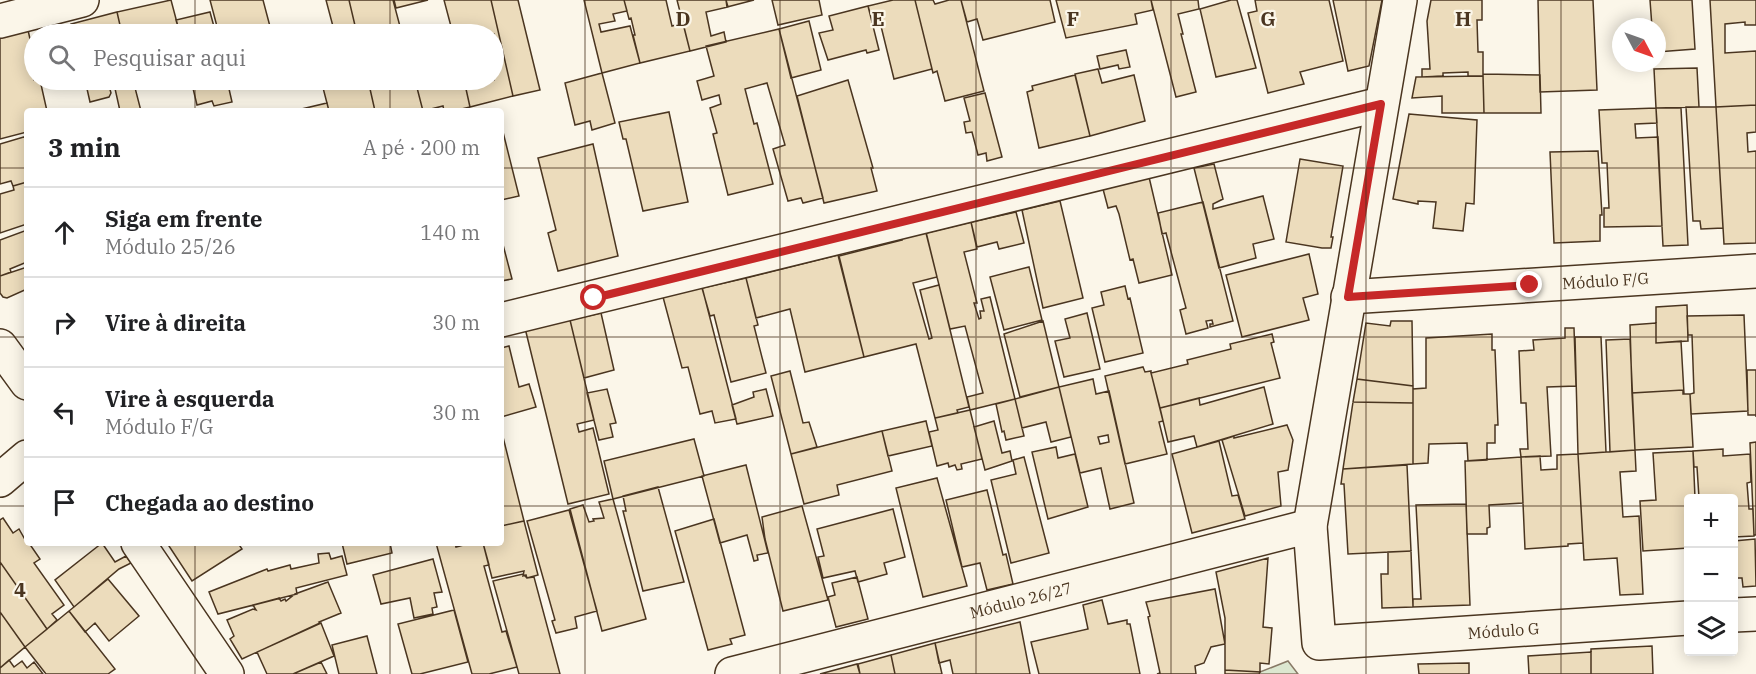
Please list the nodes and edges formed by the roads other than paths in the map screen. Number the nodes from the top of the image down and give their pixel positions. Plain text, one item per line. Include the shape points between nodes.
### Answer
1 (82, 0) edge
2 (1400, 0) edge
3 (0, 21) edge
4 (1381, 104) junction
5 (1756, 271) edge
6 (1348, 297) junction
7 (504, 319) edge
8 (0, 346) edge
9 (24, 379) edge
10 (24, 460) edge
11 (0, 480) edge
12 (1310, 526) junction
13 (140, 546) edge
14 (1756, 614) edge
15 (1738, 615) edge
16 (1684, 618) edge
17 (221, 672) edge
18 (732, 674) edge

1 - 3 street
2 - 4 street
4 - 6 street
4 - 7 street
5 - 6 street, Módulo F/G
6 - 12 street
8 - 9 street
10 - 11 street
12 - 16 street, Módulo G via 1319,643
12 - 18 street, Módulo 26/27
13 - 17 street
14 - 15 street

